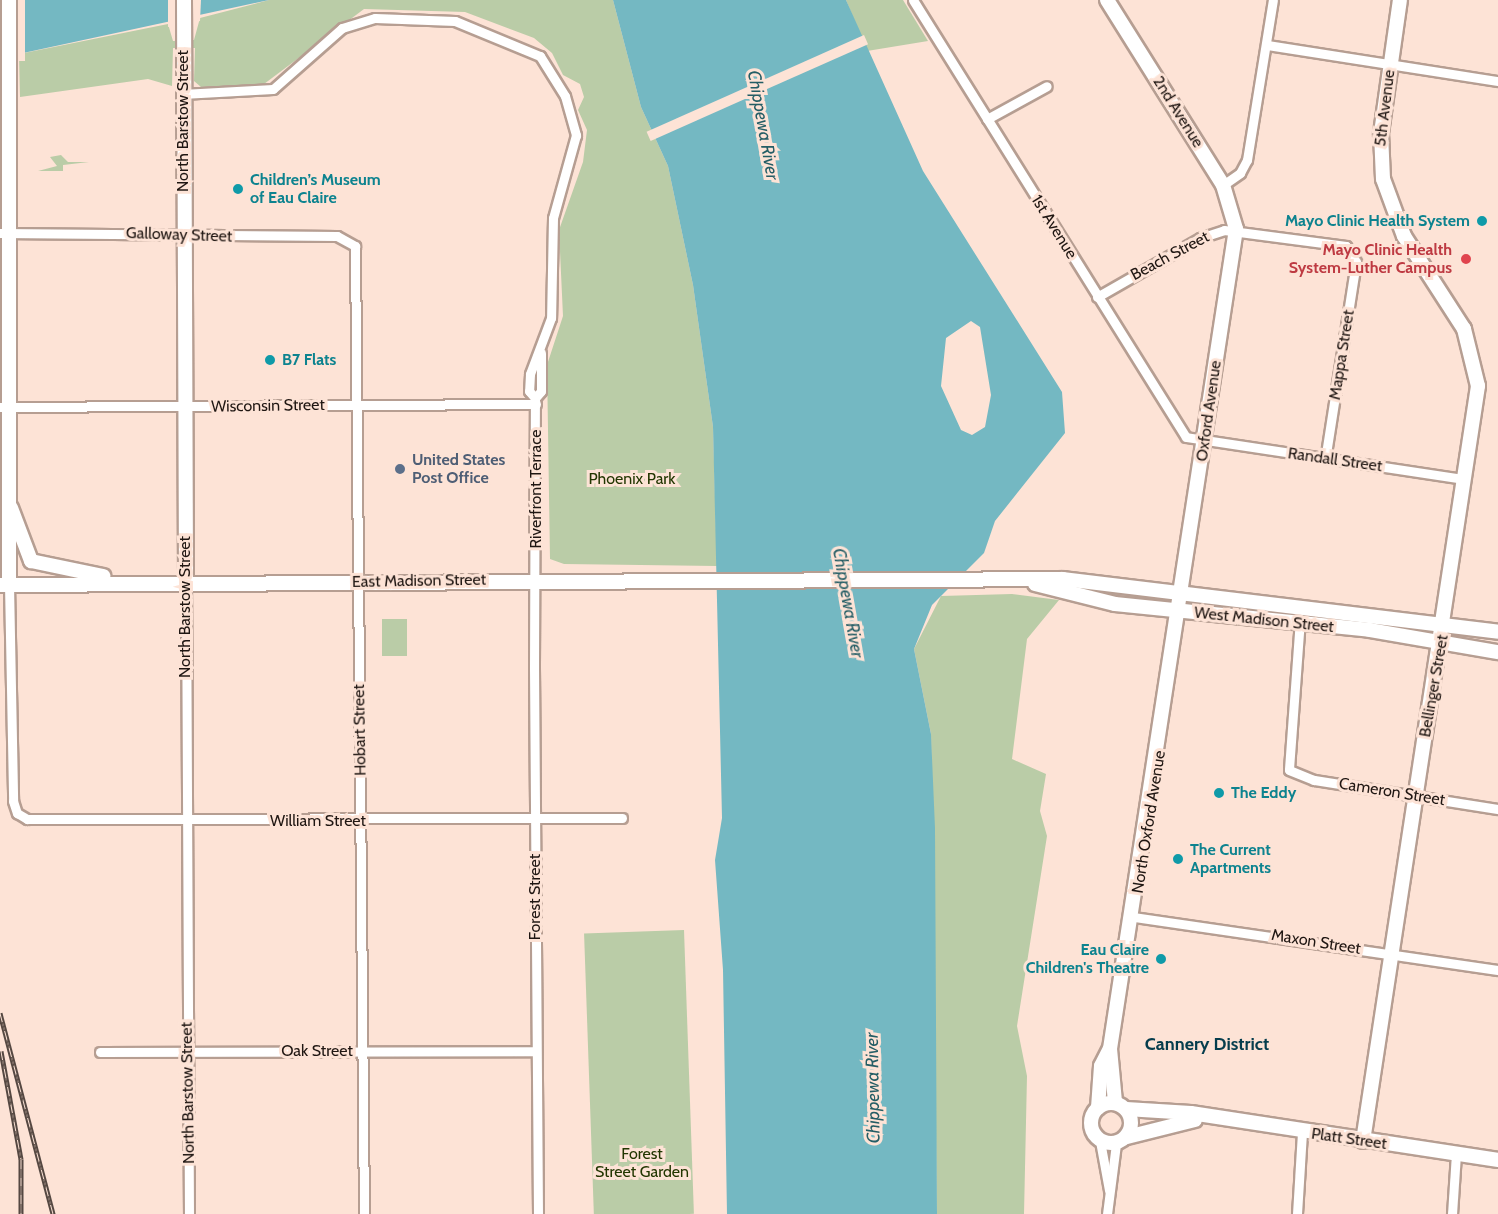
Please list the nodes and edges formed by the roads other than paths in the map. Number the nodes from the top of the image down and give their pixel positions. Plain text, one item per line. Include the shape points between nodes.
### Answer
1 (184, 0) edge
2 (913, 0) edge
3 (1107, 0) edge
4 (1274, 0) edge
5 (1400, 0) edge
6 (9, 7) edge
7 (1267, 45) junction
8 (1390, 65) junction
9 (1498, 81) edge
10 (1047, 86) dead end
11 (182, 94) junction
12 (987, 119) junction
13 (1223, 185) junction
14 (1236, 229) junction
15 (4, 233) edge
16 (183, 236) junction
17 (355, 246) joint
18 (1410, 247) joint
19 (1352, 251) joint
20 (1097, 297) junction
21 (536, 401) junction
22 (357, 405) junction
23 (5, 407) edge
24 (183, 408) junction
25 (1205, 442) junction
26 (1326, 459) junction
27 (1465, 479) junction
28 (9, 507) junction
29 (537, 580) junction
30 (120, 581) junction
31 (186, 581) junction
32 (358, 581) junction
33 (838, 581) joint
34 (1030, 582) junction
35 (4, 585) edge
36 (1180, 594) junction
37 (1304, 604) junction
38 (1178, 611) junction
39 (1299, 623) junction
40 (1445, 624) junction
41 (1498, 632) edge
42 (1443, 643) junction
43 (1498, 652) edge
44 (1415, 796) junction
45 (1498, 809) edge
46 (622, 818) dead end
47 (535, 819) junction
48 (185, 821) junction
49 (361, 821) junction
50 (1134, 917) junction
51 (1390, 954) junction
52 (1498, 970) edge
53 (1110, 1049) junction
54 (362, 1051) junction
55 (535, 1051) junction
56 (100, 1052) dead end
57 (188, 1052) junction
58 (1120, 1106) junction
59 (1098, 1108) junction
60 (1199, 1118) junction
61 (1302, 1132) junction
62 (1100, 1141) junction
63 (1122, 1141) junction
64 (1363, 1141) junction
65 (1456, 1154) junction
66 (1498, 1160) edge
67 (1109, 1190) junction
68 (189, 1214) edge
69 (364, 1214) edge
70 (538, 1214) edge
71 (1107, 1214) edge
72 (1298, 1214) edge
73 (1452, 1214) edge

1 - 11 main road, North Barstow Street
2 - 12 street, 1st Avenue
3 - 13 main road, 2nd Avenue
4 - 7 street
5 - 8 main road, 5th Avenue
6 - 15 main road
7 - 8 street
7 - 13 street via 1247,160 1240,173
8 - 9 street
8 - 18 main road, 5th Avenue via 1379,156 1386,196
10 - 12 street
11 - 16 main road, North Barstow Street
11 - 21 street, Riverfront Terrace via 273,89 342,28 375,18 456,21 530,48 553,72 576,135 553,218 551,318 530,374 529,391
12 - 20 street, 1st Avenue
13 - 14 main road, 2nd Avenue
14 - 19 street, Beach Street via 1339,244
14 - 20 street, Beach Street via 1200,238
14 - 25 main road, Oxford Avenue
15 - 16 street, Galloway Street
15 - 23 main road
16 - 17 street, Galloway Street via 337,236
16 - 24 main road, North Barstow Street
17 - 22 street, Hobart Street
18 - 27 main road, Bellinger Street via 1456,314 1474,359 1478,386
19 - 26 street, Mappa Street via 1356,262
20 - 25 street, 1st Avenue via 1180,432
21 - 22 street, Wisconsin Street
21 - 29 street, Riverfront Terrace
22 - 24 street, Wisconsin Street
22 - 32 street, Hobart Street
23 - 24 street, Wisconsin Street
23 - 28 main road
24 - 31 main road, North Barstow Street
25 - 26 street, Randall Street
25 - 36 main road, Oxford Avenue
26 - 27 street, Randall Street
27 - 40 main road, Bellinger Street
28 - 30 main road via 16,512 22,549 31,561
28 - 35 main road
29 - 32 main road, East Madison Street
29 - 33 main road, East Madison Street
29 - 47 street, Forest Street
30 - 31 main road, East Madison Street
30 - 35 main road, East Madison Street
31 - 32 main road, East Madison Street
31 - 48 street, North Barstow Street
32 - 49 street, Hobart Street
33 - 34 main road, West Madison Street
34 - 36 main road, West Madison Street via 1063,579
34 - 38 main road, West Madison Street via 1090,599
35 - 48 street, William Street via 16,813 27,819
36 - 37 main road, West Madison Street
36 - 38 main road, North Oxford Avenue
37 - 39 street
37 - 40 main road, West Madison Street
38 - 39 main road, West Madison Street
38 - 50 main road, North Oxford Avenue
39 - 42 main road, West Madison Street
39 - 44 street, Cameron Street via 1300,665 1289,770 1314,780
40 - 41 main road, West Madison Street
40 - 42 main road, Bellinger Street
42 - 43 main road, West Madison Street
42 - 44 main road, Bellinger Street
44 - 45 street, Cameron Street
44 - 51 main road, Bellinger Street
46 - 47 street, William Street
47 - 49 street, William Street
47 - 55 street, Forest Street
48 - 49 street, William Street
48 - 57 street, North Barstow Street
49 - 54 street, Hobart Street
50 - 51 street, Maxon Street
50 - 53 main road, North Oxford Avenue
51 - 52 street, Maxon Street
51 - 64 main road, Bellinger Street
53 - 58 main road, North Oxford Avenue
53 - 59 main road, North Oxford Avenue via 1101,1066
54 - 55 street, Oak Street
54 - 57 street, Oak Street
54 - 69 street, Hobart Street
55 - 70 street, Forest Street
56 - 57 street, Oak Street
57 - 68 street, North Barstow Street
58 - 59 main road
58 - 60 main road, Platt Street
58 - 63 main road, North Oxford Avenue
59 - 62 main road, North Oxford Avenue via 1092,1129
60 - 61 main road, Platt Street
60 - 63 main road, Platt Street
61 - 64 main road, Platt Street
61 - 72 street
62 - 63 main road
62 - 67 street
63 - 67 street
64 - 65 main road, Platt Street
65 - 66 main road, Platt Street
65 - 73 street
67 - 71 street

